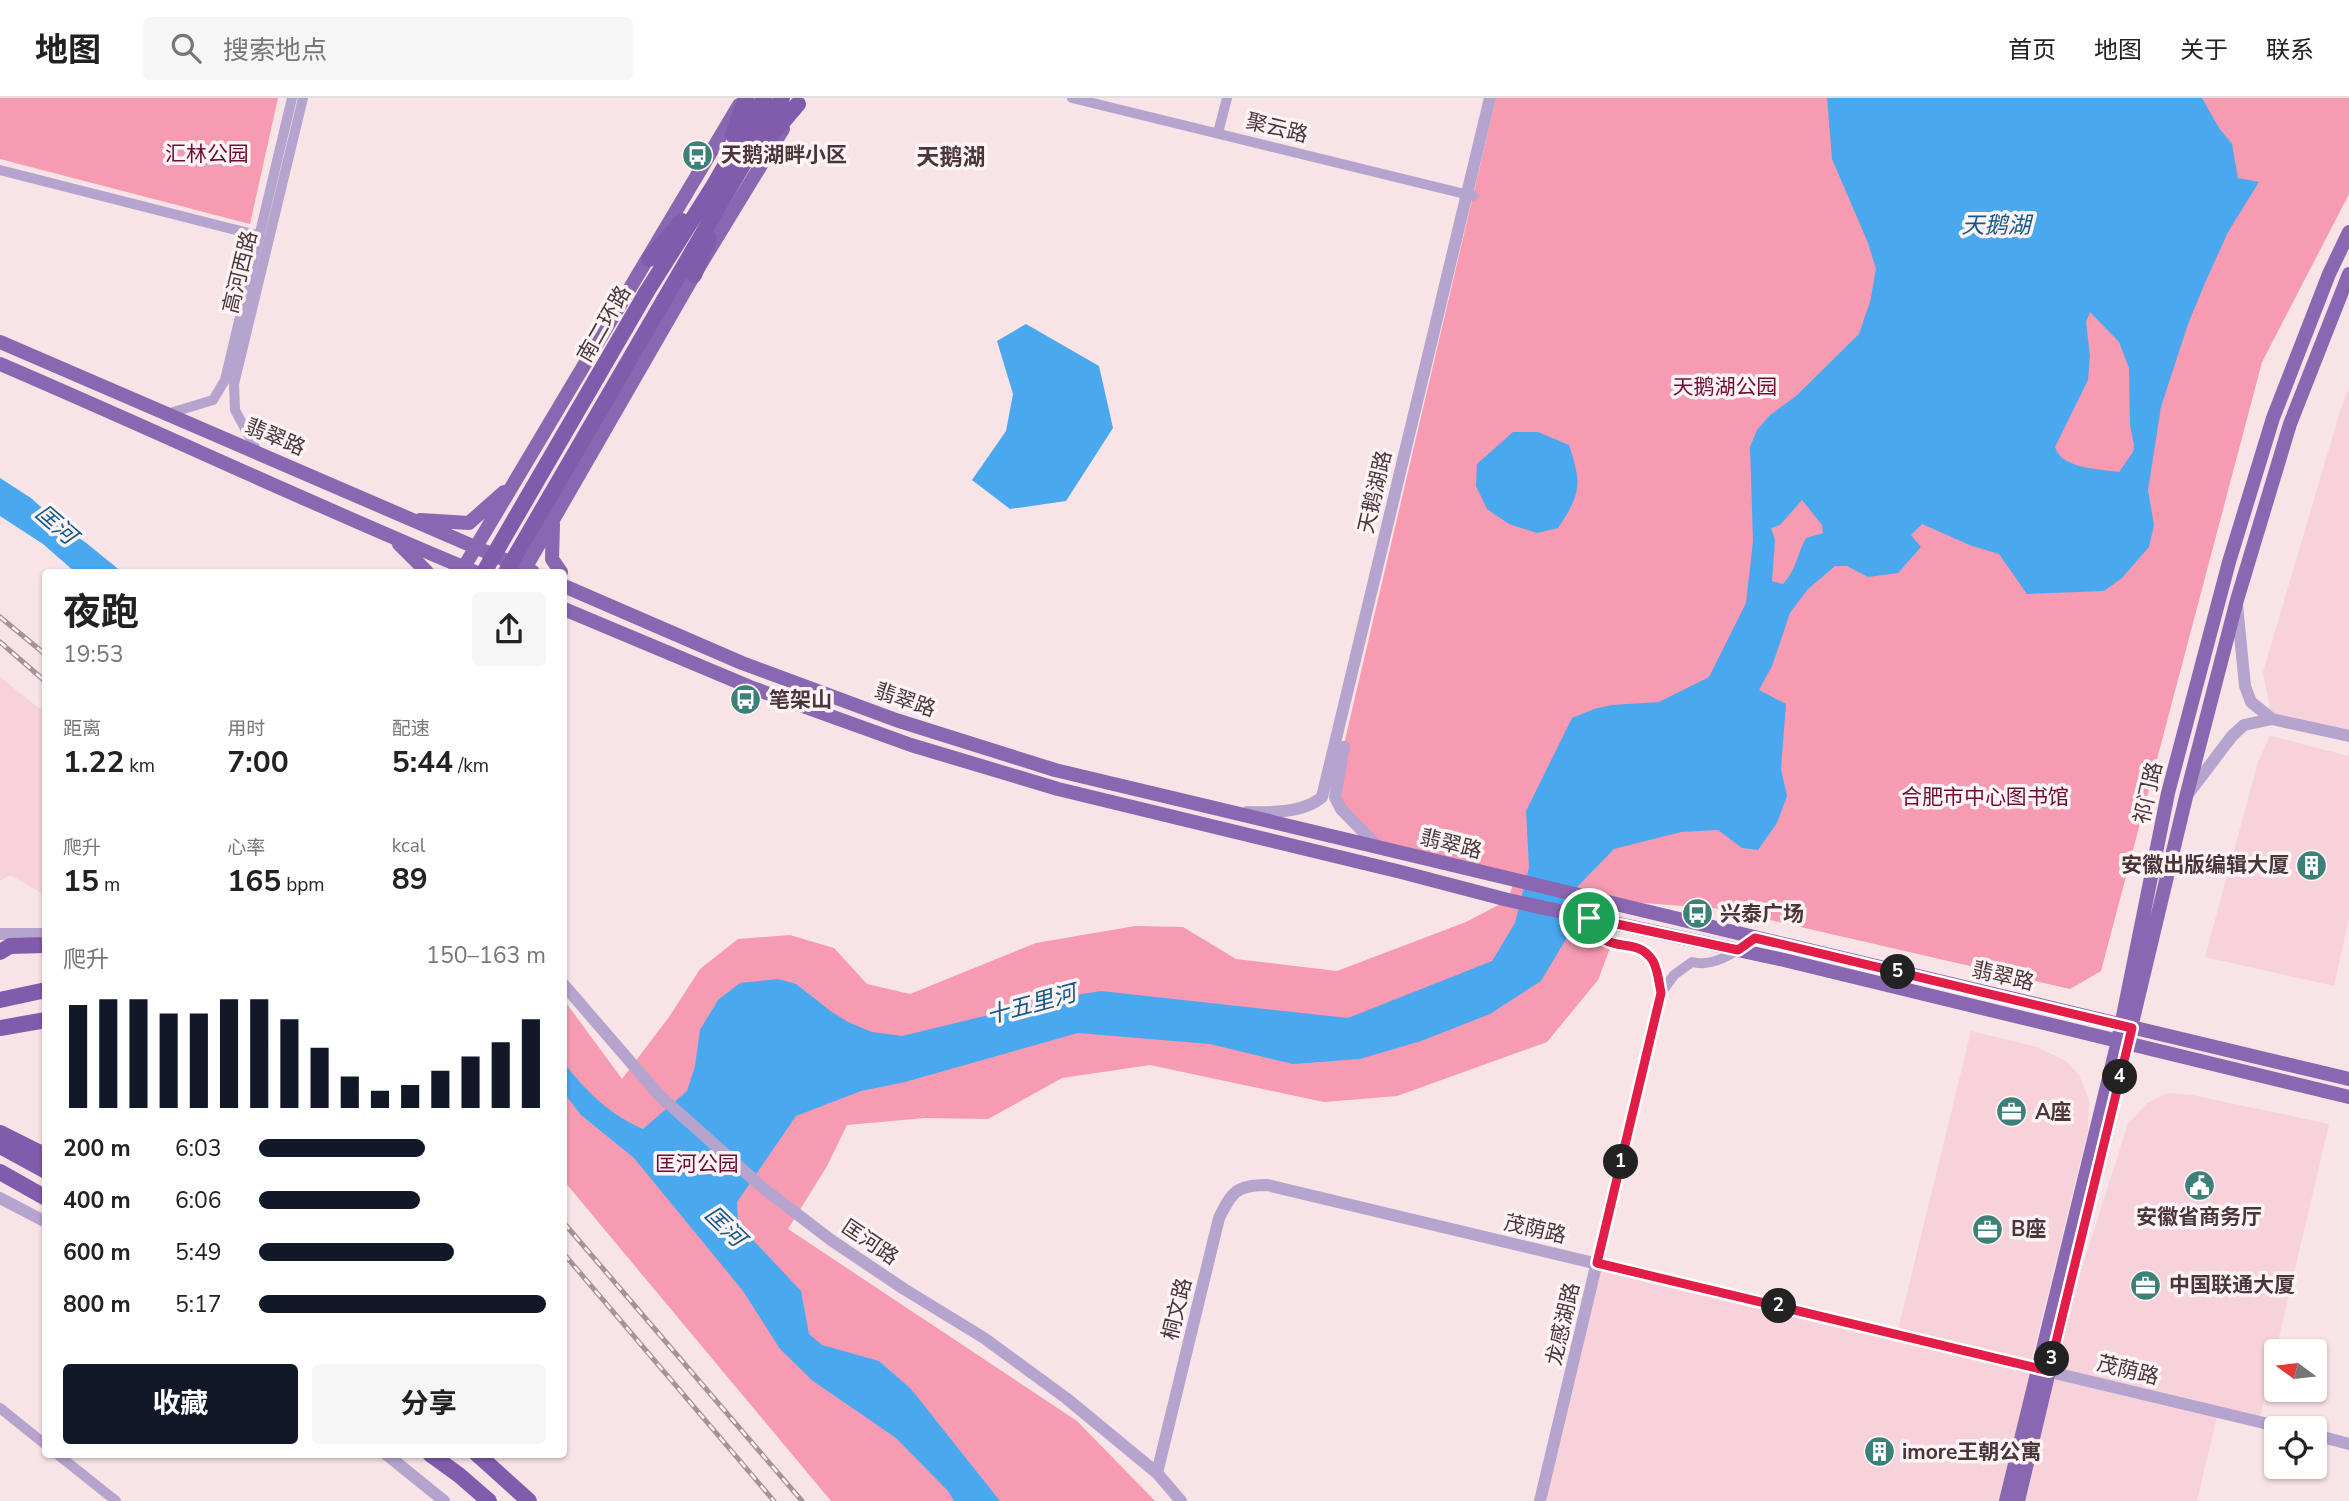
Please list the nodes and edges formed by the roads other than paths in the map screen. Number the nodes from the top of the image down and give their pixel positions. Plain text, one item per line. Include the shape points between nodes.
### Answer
1 (292, 98) edge
2 (303, 98) edge
3 (745, 98) edge
4 (764, 98) edge
5 (782, 98) edge
6 (1072, 98) edge
7 (1227, 98) edge
8 (1490, 98) edge
9 (1496, 98) edge
10 (800, 101) edge
11 (1218, 133) junction
12 (722, 168) junction
13 (0, 170) edge
14 (735, 179) junction
15 (713, 185) junction
16 (1471, 195) junction
17 (2349, 232) edge
18 (260, 236) junction
19 (649, 259) junction
20 (2349, 274) edge
21 (694, 275) junction
22 (0, 342) edge
23 (0, 364) edge
24 (167, 414) junction
25 (258, 453) junction
26 (514, 483) junction
27 (412, 520) junction
28 (553, 520) junction
29 (393, 538) junction
30 (476, 547) junction
31 (424, 569) edge
32 (463, 569) edge
33 (468, 569) edge
34 (486, 569) edge
35 (508, 569) edge
36 (523, 569) edge
37 (528, 569) edge
38 (559, 569) edge
39 (568, 587) edge
40 (2237, 600) junction
41 (567, 611) edge
42 (2272, 719) junction
43 (2349, 736) edge
44 (2186, 797) junction
45 (1226, 811) junction
46 (1379, 848) junction
47 (1589, 918) junction
48 (0, 934) edge
49 (42, 937) edge
50 (42, 937) edge
51 (42, 937) edge
52 (1755, 938) junction
53 (0, 943) edge
54 (1738, 950) junction
55 (0, 952) edge
56 (567, 988) edge
57 (42, 991) edge
58 (1661, 993) junction
59 (0, 1000) edge
60 (42, 1021) edge
61 (2127, 1026) junction
62 (0, 1028) edge
63 (2123, 1043) junction
64 (2349, 1079) edge
65 (2349, 1097) edge
66 (0, 1133) edge
67 (0, 1146) edge
68 (42, 1154) edge
69 (42, 1169) edge
70 (0, 1171) edge
71 (1267, 1185) joint
72 (42, 1196) edge
73 (0, 1198) edge
74 (42, 1220) edge
75 (1597, 1263) junction
76 (2044, 1370) junction
77 (0, 1408) edge
78 (2264, 1423) edge
79 (2327, 1438) edge
80 (42, 1442) edge
81 (2349, 1444) edge
82 (62, 1458) edge
83 (391, 1458) edge
84 (435, 1458) edge
85 (481, 1458) edge
86 (1157, 1472) junction
87 (116, 1501) edge
88 (444, 1501) edge
89 (489, 1501) edge
90 (529, 1501) edge
91 (1181, 1501) edge
92 (1540, 1501) edge
93 (2006, 1501) edge
94 (2018, 1501) edge

1 - 18 street, 高河西路
2 - 25 street, 高河西路 via 234,384 235,410
3 - 12 highway
3 - 19 main road
4 - 12 highway, 南二环路
5 - 14 highway, 南二环路
6 - 11 street, 聚云路
7 - 11 street
8 - 16 street, 天鹅湖路
9 - 16 street, 天鹅湖路
10 - 14 highway
10 - 21 main road
11 - 16 street, 聚云路
12 - 15 highway, 南二环路
13 - 18 street
14 - 21 highway
14 - 35 highway, 南二环路, bridge
15 - 19 highway
15 - 34 highway, 南二环路, bridge
16 - 45 street, 天鹅湖路 via 1433,331 1322,797 1312,806 1273,812
16 - 46 street, 天鹅湖路 via 1340,761 1335,797
17 - 61 main road, 祁门路 via 2273,418 2228,562 2168,793
18 - 24 street, 高河西路 via 225,380 213,400
19 - 26 main road
20 - 40 main road, 祁门路 via 2290,424
21 - 28 main road
22 - 24 main road, 翡翠路
23 - 29 main road, 翡翠路
24 - 25 main road, 翡翠路
25 - 27 main road, 翡翠路
26 - 27 main road via 469,523
26 - 30 main road
27 - 30 main road, 翡翠路
28 - 37 main road
28 - 38 main road via 552,559
29 - 31 main road
29 - 32 main road, 翡翠路
30 - 33 main road
30 - 36 main road, 翡翠路
39 - 45 main road, 翡翠路 via 741,663 896,720 1055,770
40 - 42 street via 2245,686 2251,702
40 - 44 main road, 祁门路
41 - 47 main road, 翡翠路 via 750,687 911,745 1058,789
42 - 43 street
42 - 44 street via 2244,725
44 - 61 main road, 祁门路
45 - 46 main road, 翡翠路
46 - 52 main road, 翡翠路
47 - 54 main road, 翡翠路
47 - 58 street via 1594,933 1605,942 1644,950 1654,963
48 - 49 street
50 - 53 highway
51 - 55 highway
52 - 54 street
52 - 61 main road, 翡翠路
54 - 58 street via 1706,966 1692,962 1674,975
54 - 63 main road, 翡翠路
56 - 86 street, 匡河路 via 659,1095 763,1188 831,1240 1005,1353
57 - 59 highway
58 - 75 street, 龙感湖路
60 - 62 highway
61 - 63 main road, 祁门路
61 - 64 main road, 翡翠路
63 - 65 main road, 翡翠路
63 - 76 main road, 祁门路
66 - 68 highway
67 - 69 highway
70 - 72 highway
71 - 75 street, 茂荫路
71 - 86 street, 桐文路 via 1248,1185 1231,1194 1219,1218
73 - 74 street
75 - 76 street, 茂荫路
75 - 92 street, 龙感湖路
76 - 78 street, 茂荫路
76 - 93 main road, 祁门路
76 - 94 main road, 祁门路
77 - 80 street
79 - 81 street
82 - 87 street
83 - 88 street
84 - 89 highway
85 - 90 highway
86 - 91 street, 匡河路

